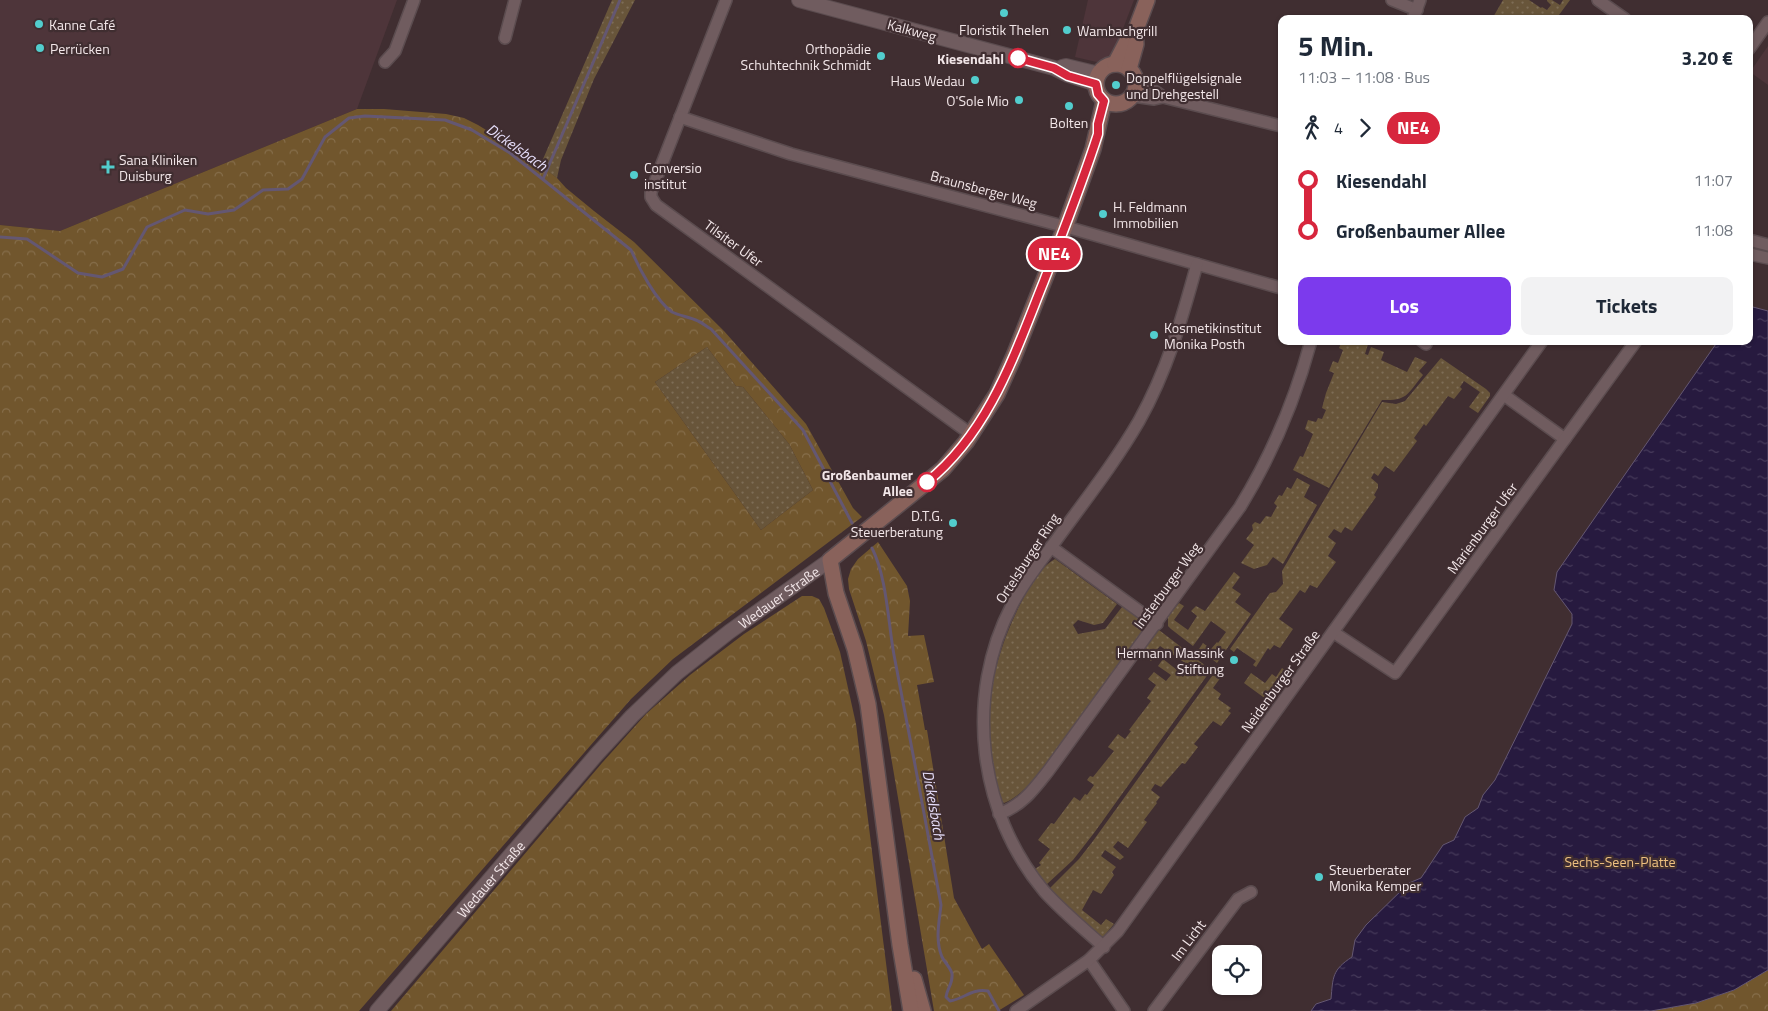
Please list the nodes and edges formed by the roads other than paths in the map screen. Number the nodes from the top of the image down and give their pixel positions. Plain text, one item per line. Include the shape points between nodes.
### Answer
1 (414, 0) edge
2 (515, 0) edge
3 (726, 0) edge
4 (799, 0) edge
5 (1147, 0) edge
6 (1392, 0) edge
7 (1598, 0) edge
8 (1417, 9) edge
9 (1619, 15) edge
10 (1768, 22) edge
11 (505, 38) dead end
12 (1753, 44) edge
13 (386, 62) dead end
14 (1122, 66) junction
15 (1097, 79) junction
16 (1135, 90) junction
17 (1110, 103) junction
18 (680, 117) junction
19 (1278, 125) edge
20 (1065, 227) junction
21 (1753, 241) edge
22 (1768, 245) edge
23 (1753, 255) edge
24 (1768, 258) edge
25 (1197, 264) junction
26 (1278, 287) edge
27 (1310, 345) edge
28 (1539, 345) edge
29 (1633, 345) edge
30 (1504, 395) junction
31 (972, 435) junction
32 (1565, 439) junction
33 (1051, 547) junction
34 (830, 560) junction
35 (1157, 624) junction
36 (1333, 632) junction
37 (999, 814) junction
38 (1251, 892) dead end
39 (900, 944) junction
40 (1104, 947) junction
41 (1090, 960) junction
42 (376, 1011) edge
43 (901, 1011) edge
44 (911, 1011) edge
45 (923, 1011) edge
46 (1016, 1011) edge
47 (1124, 1011) edge
48 (1154, 1011) edge

1 - 13 street via 395,52
2 - 11 street
3 - 18 street, Tilsiter Ufer
4 - 15 street, Kalkweg via 1054,68 1066,66
5 - 14 main road via 1135,32 1136,44
6 - 8 street
7 - 9 street
10 - 12 street
14 - 15 main road via 1106,67
14 - 16 main road via 1134,75
15 - 17 main road via 1098,94
16 - 17 main road via 1125,102
16 - 19 street via 1154,99 1163,97
17 - 20 main road, Wedauer Straße via 1098,124 1098,134
18 - 20 street, Braunsberger Weg via 792,154
18 - 31 street, Tilsiter Ufer via 651,192 656,205
20 - 25 street, Braunsberger Weg
20 - 31 main road, Wedauer Straße via 1014,356 997,394
21 - 22 street
23 - 24 street
25 - 26 street, Braunsberger Weg
25 - 33 street, Ortelsburger Ring via 1179,329 1152,397 1122,448
27 - 35 street, Insterburger Weg via 1282,429 1260,474 1240,508
28 - 30 street, Neidenburger Straße
29 - 32 street, Marienburger Ufer
30 - 32 street
30 - 36 street, Neidenburger Straße
31 - 34 main road, Wedauer Straße via 943,469
32 - 36 street, Marienburger Ufer via 1394,673
33 - 35 street
33 - 37 street, Ortelsburger Ring via 1012,604 1000,630 986,678 984,748
34 - 39 main road via 836,593 855,649 868,704
34 - 42 street, Wedauer Straße via 676,673 632,716
35 - 37 street, Insterburger Weg via 1049,770 1013,809
36 - 40 street, Neidenburger Straße via 1148,891
37 - 40 street, Ortelsburger Ring via 1020,857 1044,890
38 - 48 street, Im Licht via 1238,899
39 - 43 main road
39 - 44 main road
39 - 45 main road
40 - 41 street, Neidenburger Straße
41 - 46 street, Neidenburger Straße
41 - 47 street

